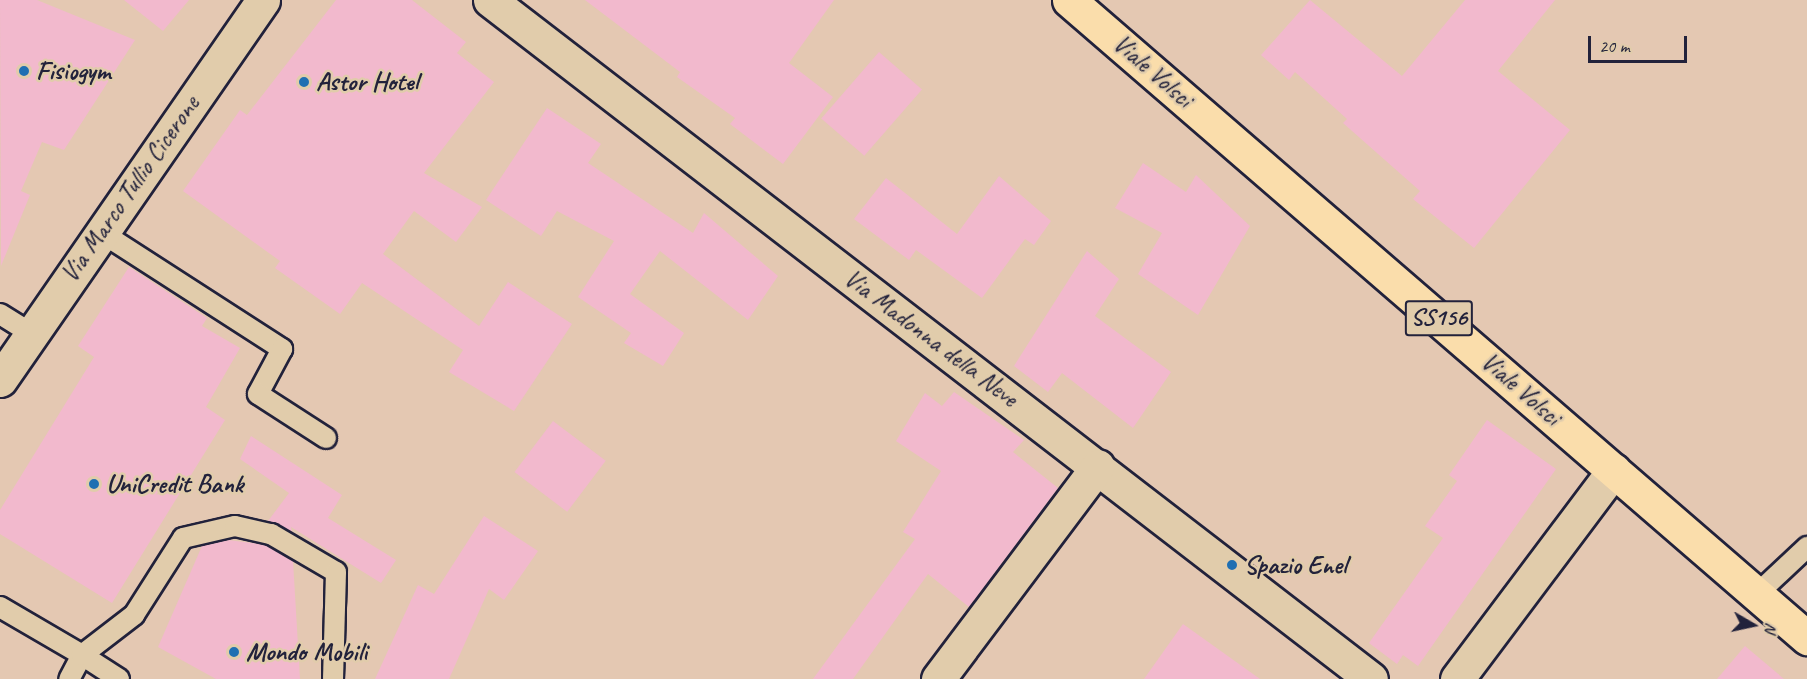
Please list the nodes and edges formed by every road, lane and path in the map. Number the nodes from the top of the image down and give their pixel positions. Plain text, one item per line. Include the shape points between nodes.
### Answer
1 (263, 0) edge
2 (490, 0) edge
3 (1069, 0) edge
4 (99, 231) junction
5 (0, 314) edge
6 (31, 333) junction
7 (0, 380) edge
8 (326, 438) dead end
9 (1098, 466) junction
10 (1614, 470) junction
11 (1807, 547) edge
12 (1757, 594) junction
13 (0, 607) edge
14 (1807, 638) edge
15 (82, 655) junction
16 (69, 679) edge
17 (119, 679) edge
18 (333, 679) edge
19 (938, 679) edge
20 (1371, 679) edge
21 (1457, 679) edge

1 - 4 street, Via Marco Tullio Cicerone
2 - 9 street, Via Madonna della Neve
3 - 10 main road, Viale Volsci / SS156
4 - 6 street, Via Marco Tullio Cicerone
4 - 8 lane via 282,349 258,394
5 - 6 lane
6 - 7 street, Via Marco Tullio Cicerone
9 - 19 street
9 - 20 street, Via Madonna della Neve
10 - 12 main road, Viale Volsci / SS156
10 - 21 street
11 - 12 lane
12 - 14 main road, Viale Volsci / SS156
13 - 15 lane
15 - 16 lane
15 - 17 lane
15 - 18 lane via 134,615 183,538 235,525 271,534 336,572

